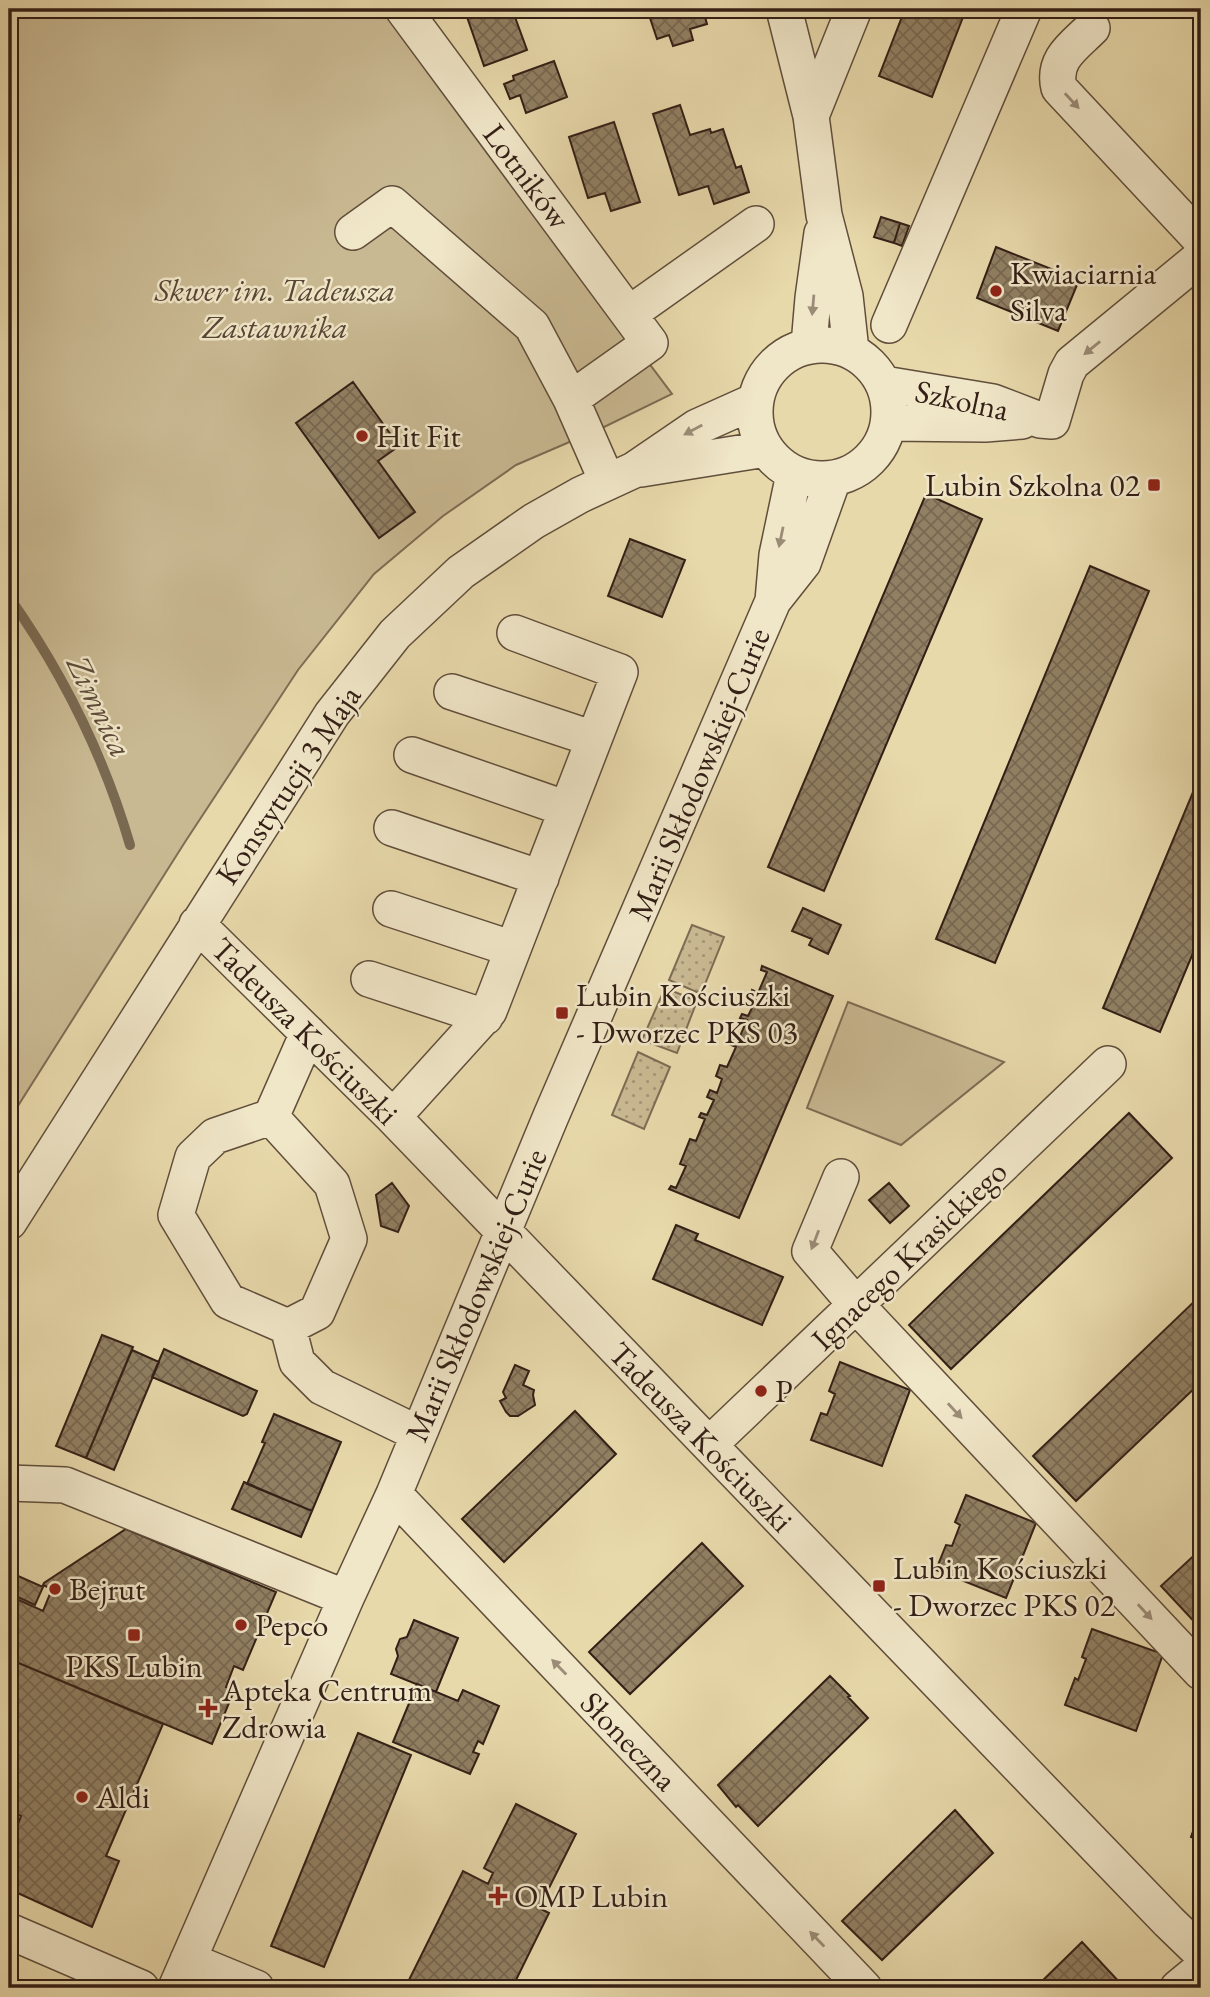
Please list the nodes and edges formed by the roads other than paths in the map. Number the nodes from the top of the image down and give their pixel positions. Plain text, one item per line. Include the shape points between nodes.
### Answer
1 (403, 9) edge
2 (784, 9) edge
3 (854, 9) edge
4 (1024, 9) edge
5 (1092, 28) dead end
6 (811, 116) junction
7 (824, 215) junction
8 (756, 224) dead end
9 (353, 232) dead end
10 (1201, 240) edge
11 (1201, 257) edge
12 (629, 314) junction
13 (889, 325) dead end
14 (809, 345) junction
15 (851, 351) junction
16 (884, 384) junction
17 (571, 399) junction
18 (755, 401) junction
19 (1046, 421) junction
20 (889, 423) junction
21 (765, 449) junction
22 (794, 474) junction
23 (620, 475) junction
24 (833, 479) junction
25 (773, 601) junction
26 (515, 634) dead end
27 (452, 692) dead end
28 (594, 739) junction
29 (412, 755) dead end
30 (567, 809) junction
31 (392, 828) dead end
32 (541, 878) junction
33 (391, 909) dead end
34 (197, 924) junction
35 (513, 949) junction
36 (369, 979) dead end
37 (485, 1017) junction
38 (308, 1033) junction
39 (1108, 1064) dead end
40 (271, 1117) junction
41 (393, 1117) junction
42 (841, 1177) dead end
43 (9, 1223) edge
44 (502, 1232) junction
45 (856, 1306) junction
46 (288, 1327) junction
47 (419, 1434) junction
48 (710, 1444) junction
49 (9, 1483) edge
50 (394, 1494) junction
51 (346, 1598) junction
52 (1201, 1672) edge
53 (9, 1931) edge
54 (1201, 1953) edge
55 (1201, 1969) edge
56 (182, 1974) edge
57 (240, 1985) edge
58 (141, 1988) edge
59 (864, 1988) edge
60 (1178, 1988) edge

1 - 12 street, Lotników
2 - 6 street
3 - 6 street
4 - 13 street
5 -> 10 street via 1062,58 1056,76 1059,88
6 - 7 street
7 -> 14 street
7 - 15 street via 845,296
8 - 12 street
9 - 17 street via 391,204 532,326
11 -> 19 street via 1072,363
12 - 17 street, Lotników via 650,343
14 - 15 street
14 - 18 street via 784,356 765,375
15 - 16 street via 870,365
16 - 19 street, Szkolna via 993,402
16 - 20 street via 890,403
17 - 23 street
18 - 21 street via 755,426
18 -> 23 street, Konstytucji 3 Maja via 684,434
19 - 20 street, Szkolna
20 - 24 street via 879,449 859,469
21 - 22 street
21 - 23 street, Konstytucji 3 Maja
22 - 24 street via 813,480
22 -> 25 street, Marii Skłodowskiej-Curie via 777,555
23 - 34 street, Konstytucji 3 Maja via 534,521 461,572 395,634 332,714
24 - 25 street, Marii Skłodowskiej-Curie via 803,563
25 - 44 street, Marii Skłodowskiej-Curie
26 - 28 street via 620,673
27 - 28 street
28 - 30 street
29 - 30 street
30 - 32 street
31 - 32 street
32 - 35 street
33 - 35 street
34 - 38 street, Tadeusza Kościuszki
34 - 43 street, Konstytucji 3 Maja
35 - 37 street
36 - 37 street
37 - 41 street
38 - 40 street
38 - 41 street, Tadeusza Kościuszki
39 - 45 street, Ignacego Krasickiego
40 - 46 street via 332,1184 349,1239 317,1312
40 - 46 street via 215,1136 192,1157 176,1215 228,1301
41 - 44 street, Tadeusza Kościuszki
42 -> 45 street via 810,1251
44 - 47 street, Marii Skłodowskiej-Curie
44 - 48 street, Tadeusza Kościuszki
45 - 48 street, Ignacego Krasickiego
45 -> 52 street
46 - 47 street via 298,1362 322,1387
47 - 50 street, Marii Skłodowskiej-Curie
48 - 54 street, Tadeusza Kościuszki
49 - 51 street via 65,1485
50 - 51 street, Marii Skłodowskiej-Curie
59 -> 50 street, Słoneczna
51 - 56 street, Marii Skłodowskiej-Curie
53 - 58 street
55 - 60 street
56 - 57 street

